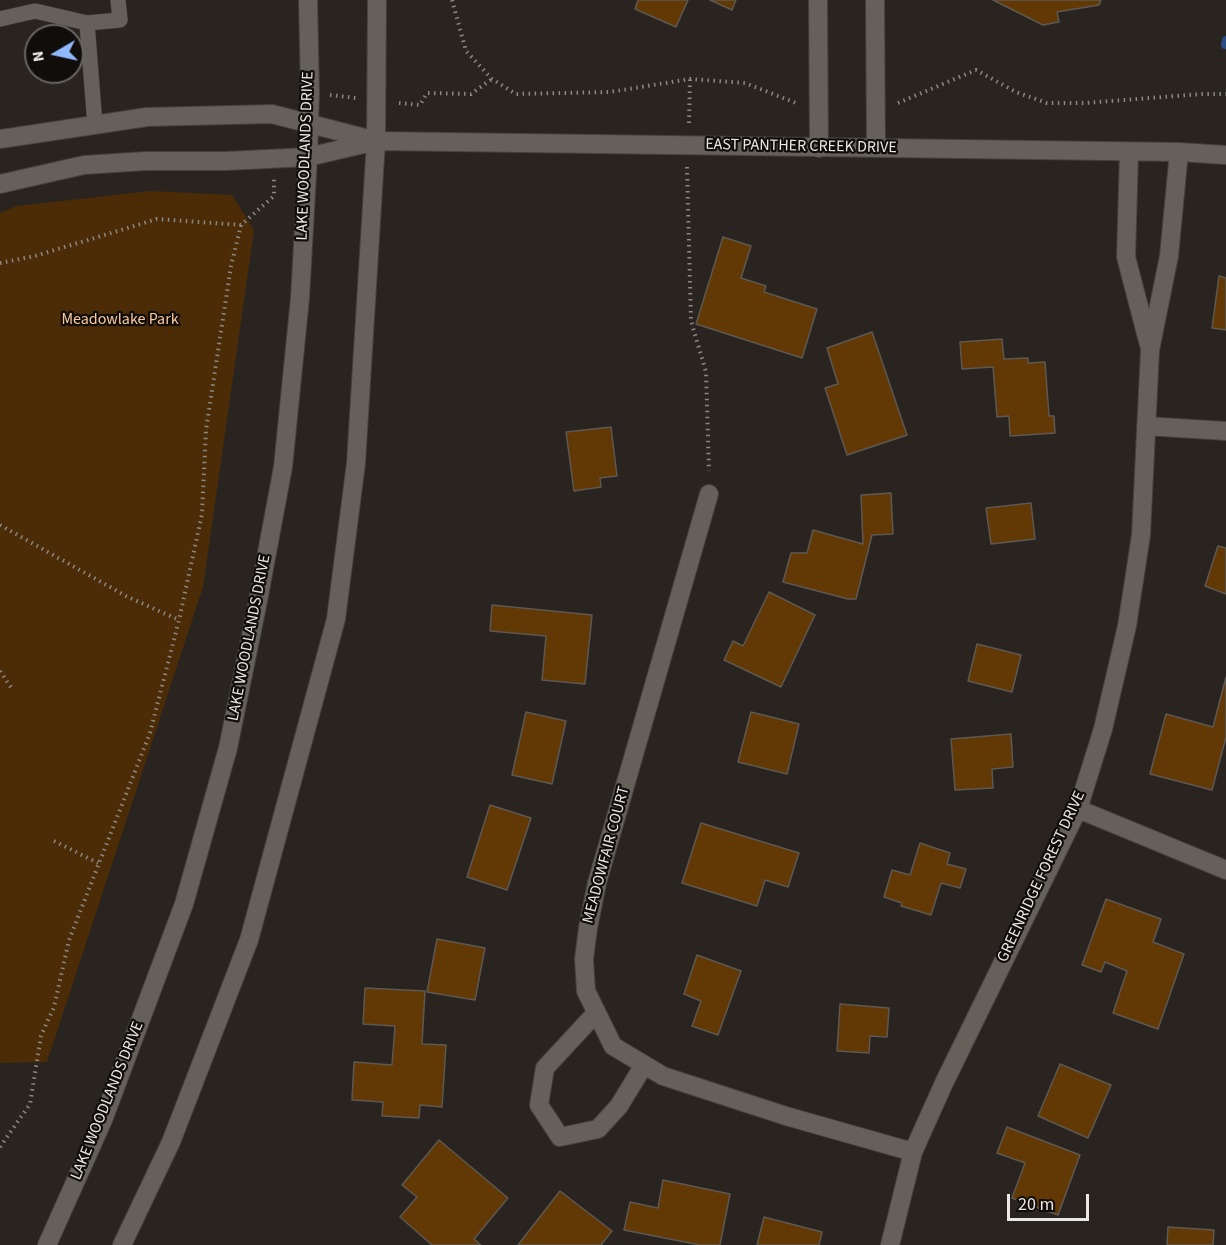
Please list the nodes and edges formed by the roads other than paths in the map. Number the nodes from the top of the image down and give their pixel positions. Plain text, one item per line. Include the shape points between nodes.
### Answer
1 (118, 0) edge
2 (308, 0) edge
3 (377, 0) edge
4 (818, 0) edge
5 (875, 0) edge
6 (0, 19) edge
7 (87, 22) junction
8 (309, 124) junction
9 (95, 125) junction
10 (0, 139) edge
11 (376, 141) junction
12 (819, 148) junction
13 (876, 148) junction
14 (1129, 152) junction
15 (1179, 152) junction
16 (1226, 155) edge
17 (308, 157) junction
18 (0, 184) edge
19 (1150, 350) junction
20 (1146, 426) junction
21 (1226, 431) edge
22 (709, 494) road end
23 (1078, 809) junction
24 (1226, 870) edge
25 (597, 1013) junction
26 (644, 1065) junction
27 (913, 1152) junction
28 (47, 1245) edge
29 (122, 1245) edge
30 (890, 1245) edge

1 - 7 lane via 120,20
2 - 8 street, LAKE WOODLANDS DRIVE
3 - 11 street
4 - 12 street
5 - 13 street
6 - 7 lane via 35,11
7 - 9 lane
8 - 9 street via 273,114 147,117
8 - 11 street
8 - 17 street, LAKE WOODLANDS DRIVE
9 - 10 street
11 - 12 street, EAST PANTHER CREEK DRIVE
11 - 17 street
11 - 29 street via 356,463 336,619 249,940 171,1142
12 - 13 street, EAST PANTHER CREEK DRIVE
13 - 14 street, EAST PANTHER CREEK DRIVE
14 - 15 street, EAST PANTHER CREEK DRIVE
14 - 19 street, GREENRIDGE FOREST DRIVE via 1126,257
15 - 16 street, EAST PANTHER CREEK DRIVE
15 - 19 street, GREENRIDGE FOREST DRIVE via 1170,256
17 - 18 street via 84,165
17 - 28 street, LAKE WOODLANDS DRIVE via 300,298 283,467 228,748 184,904 103,1120
19 - 20 street, GREENRIDGE FOREST DRIVE
20 - 21 street
20 - 23 street, GREENRIDGE FOREST DRIVE via 1141,535 1127,626 1103,729
22 - 25 street, MEADOWFAIR COURT via 597,883 584,959 586,991
23 - 24 street
23 - 27 street, GREENRIDGE FOREST DRIVE
25 - 26 street, MEADOWFAIR COURT via 613,1046
25 - 26 street via 545,1068 539,1105 560,1137 598,1129 619,1107
26 - 27 street, MEADOWFAIR COURT via 663,1076 786,1116
27 - 30 street, GREENRIDGE FOREST DRIVE

